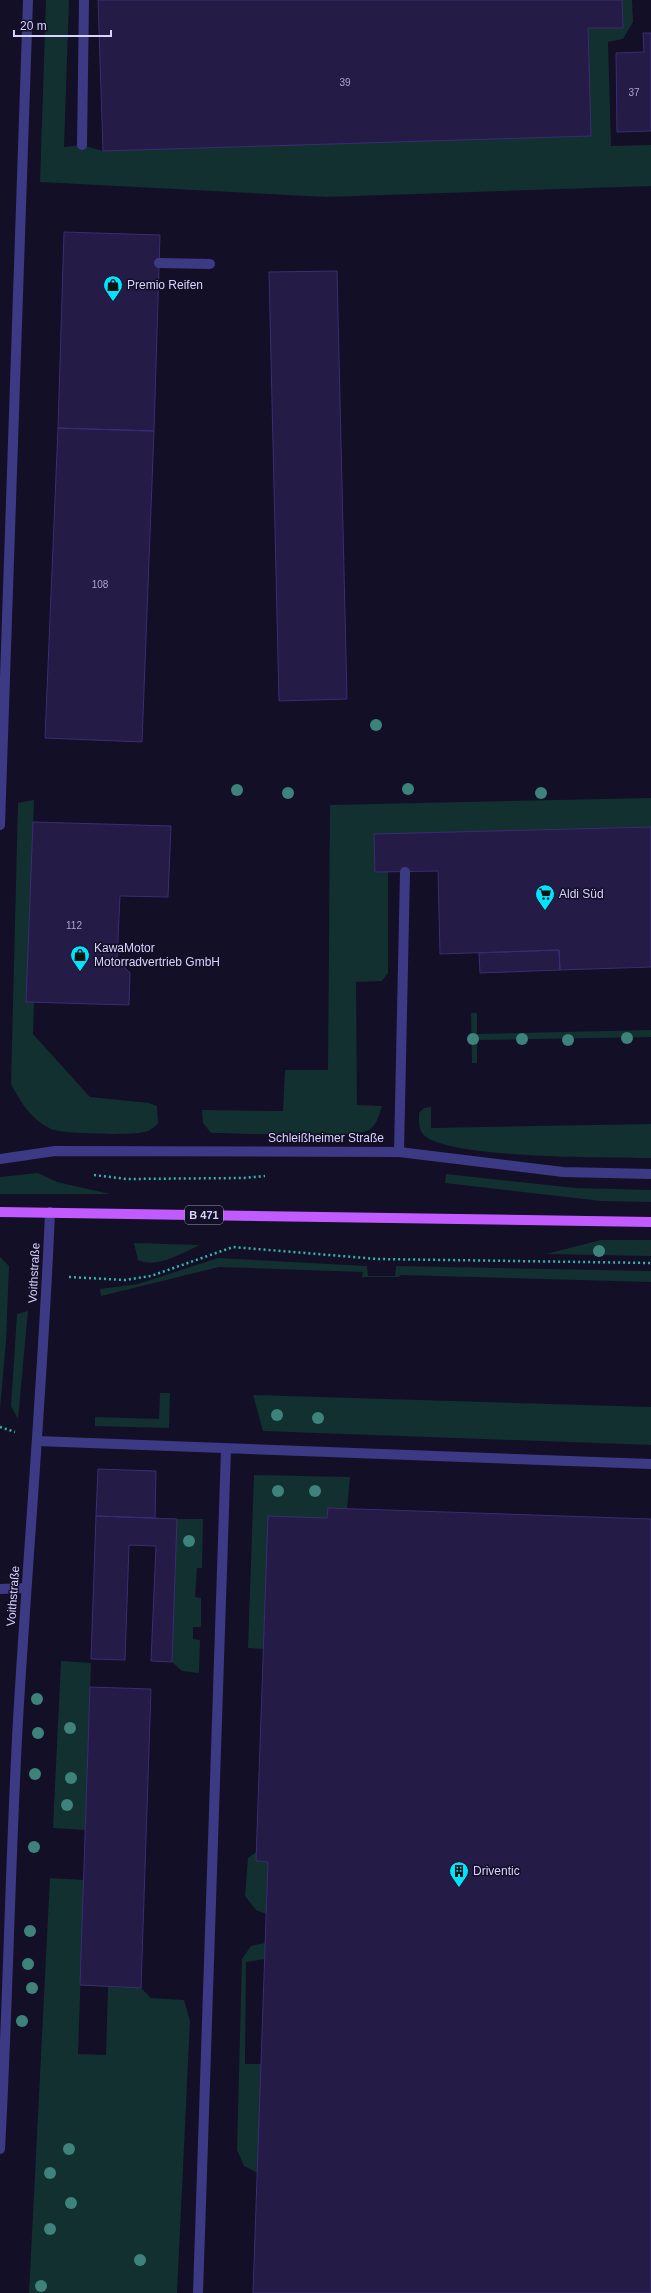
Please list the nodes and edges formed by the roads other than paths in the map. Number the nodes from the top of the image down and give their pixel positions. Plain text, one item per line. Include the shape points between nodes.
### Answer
1 (28, 0) edge
2 (84, 0) edge
3 (82, 145) dead end
4 (159, 263) dead end
5 (210, 264) dead end
6 (0, 826) edge
7 (405, 872) dead end
8 (399, 1152) junction
9 (0, 1160) edge
10 (651, 1174) edge
11 (0, 1212) edge
12 (50, 1212) junction
13 (651, 1222) edge
14 (36, 1441) junction
15 (226, 1449) junction
16 (651, 1464) edge
17 (26, 1588) junction
18 (0, 1589) edge
19 (3, 2026) edge
20 (0, 2149) edge
21 (198, 2293) edge

1 - 6 street
2 - 3 street
4 - 5 street
7 - 8 street
8 - 9 street, Schleißheimer Straße via 55,1151
8 - 10 street, Schleißheimer Straße via 563,1172
11 - 12 main road, B 471
12 - 13 main road, B 471
12 - 14 street, Voithstraße
14 - 15 street
14 - 17 street, Voithstraße
15 - 16 street
15 - 21 street
17 - 18 street
17 - 19 street, Voithstraße
19 - 20 street, Voithstraße

